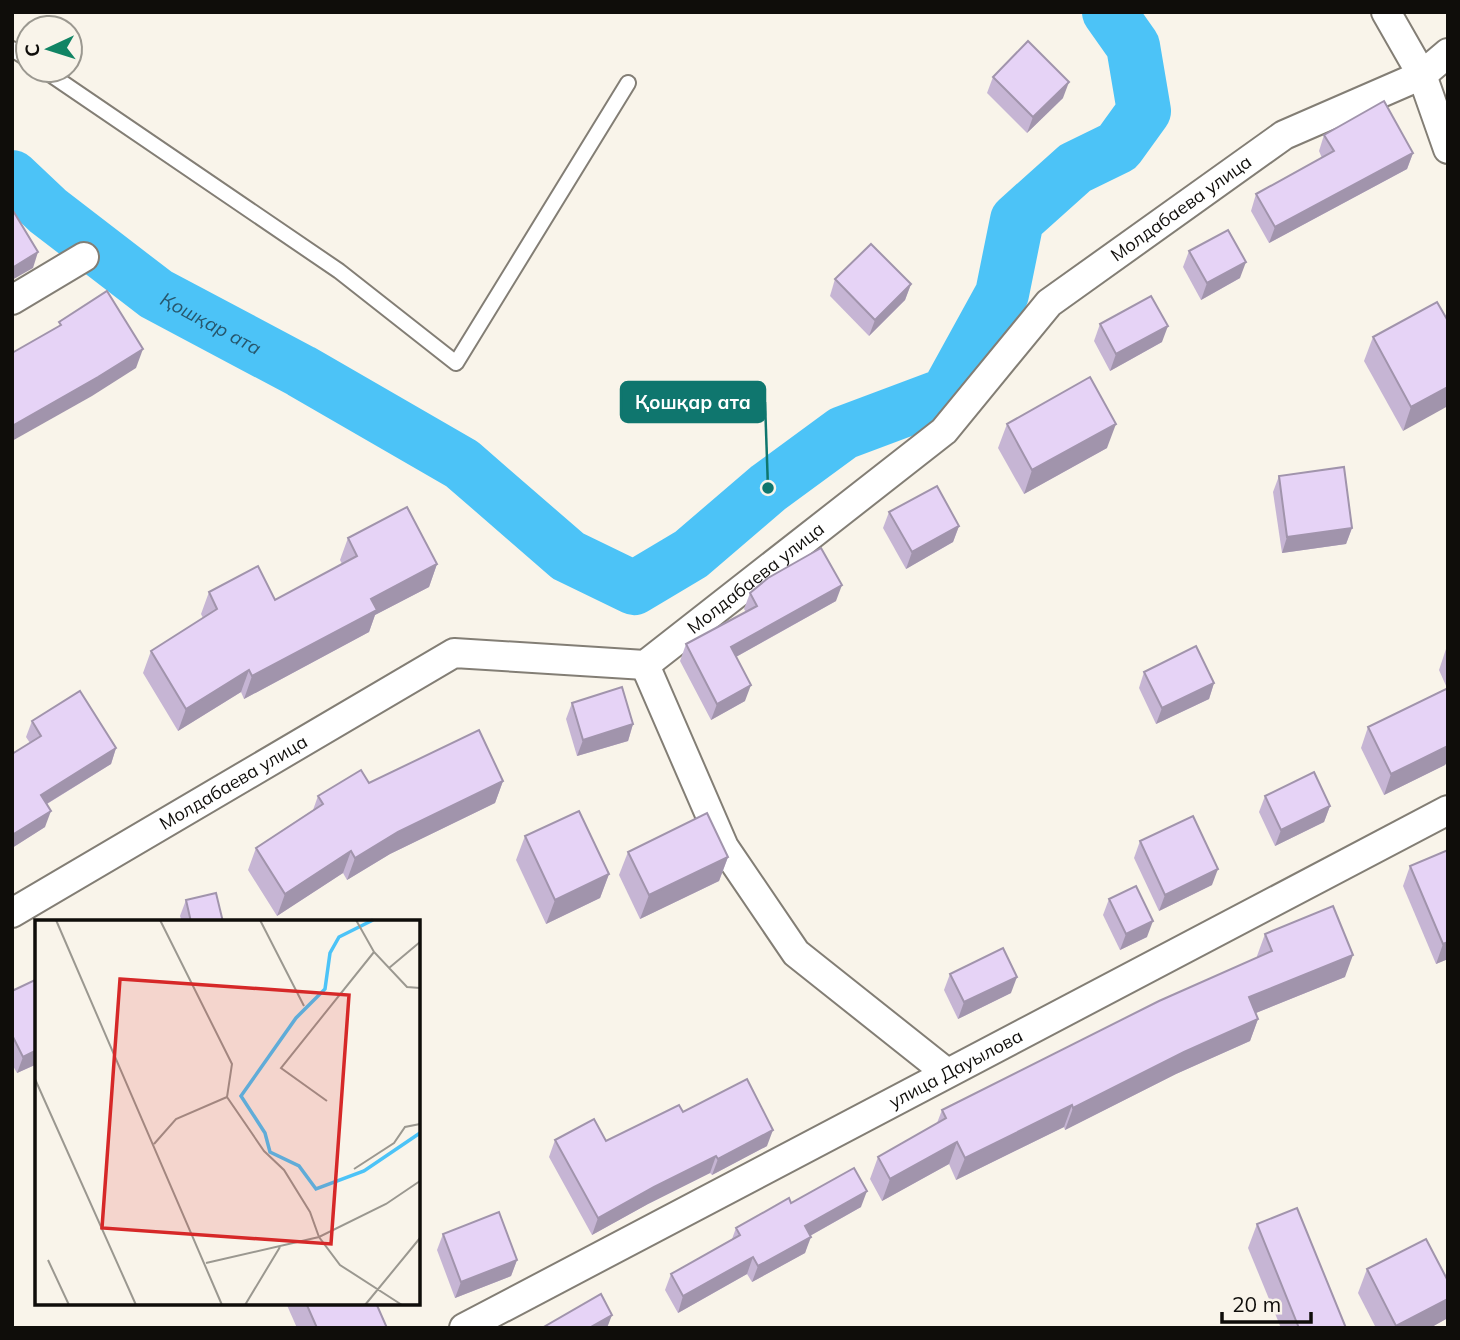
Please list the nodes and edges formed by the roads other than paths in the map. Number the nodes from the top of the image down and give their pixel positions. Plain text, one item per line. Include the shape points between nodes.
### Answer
1 (1386, 12) edge
2 (1448, 53) edge
3 (1422, 75) junction
4 (628, 83) dead end
5 (65, 84) edge
6 (1448, 149) edge
7 (83, 257) dead end
8 (12, 300) edge
9 (645, 665) junction
10 (1448, 810) edge
11 (12, 912) edge
12 (947, 1073) junction
13 (464, 1328) edge

1 - 3 street
2 - 3 street, Молдабаева улица
3 - 6 street
3 - 9 street, Молдабаева улица via 1284,135 1049,303 944,431
4 - 5 lane via 456,363 339,271
7 - 8 street
9 - 11 street, Молдабаева улица via 454,653
9 - 12 street via 724,847 796,953
10 - 12 street, улица Дауылова
12 - 13 street, улица Дауылова

